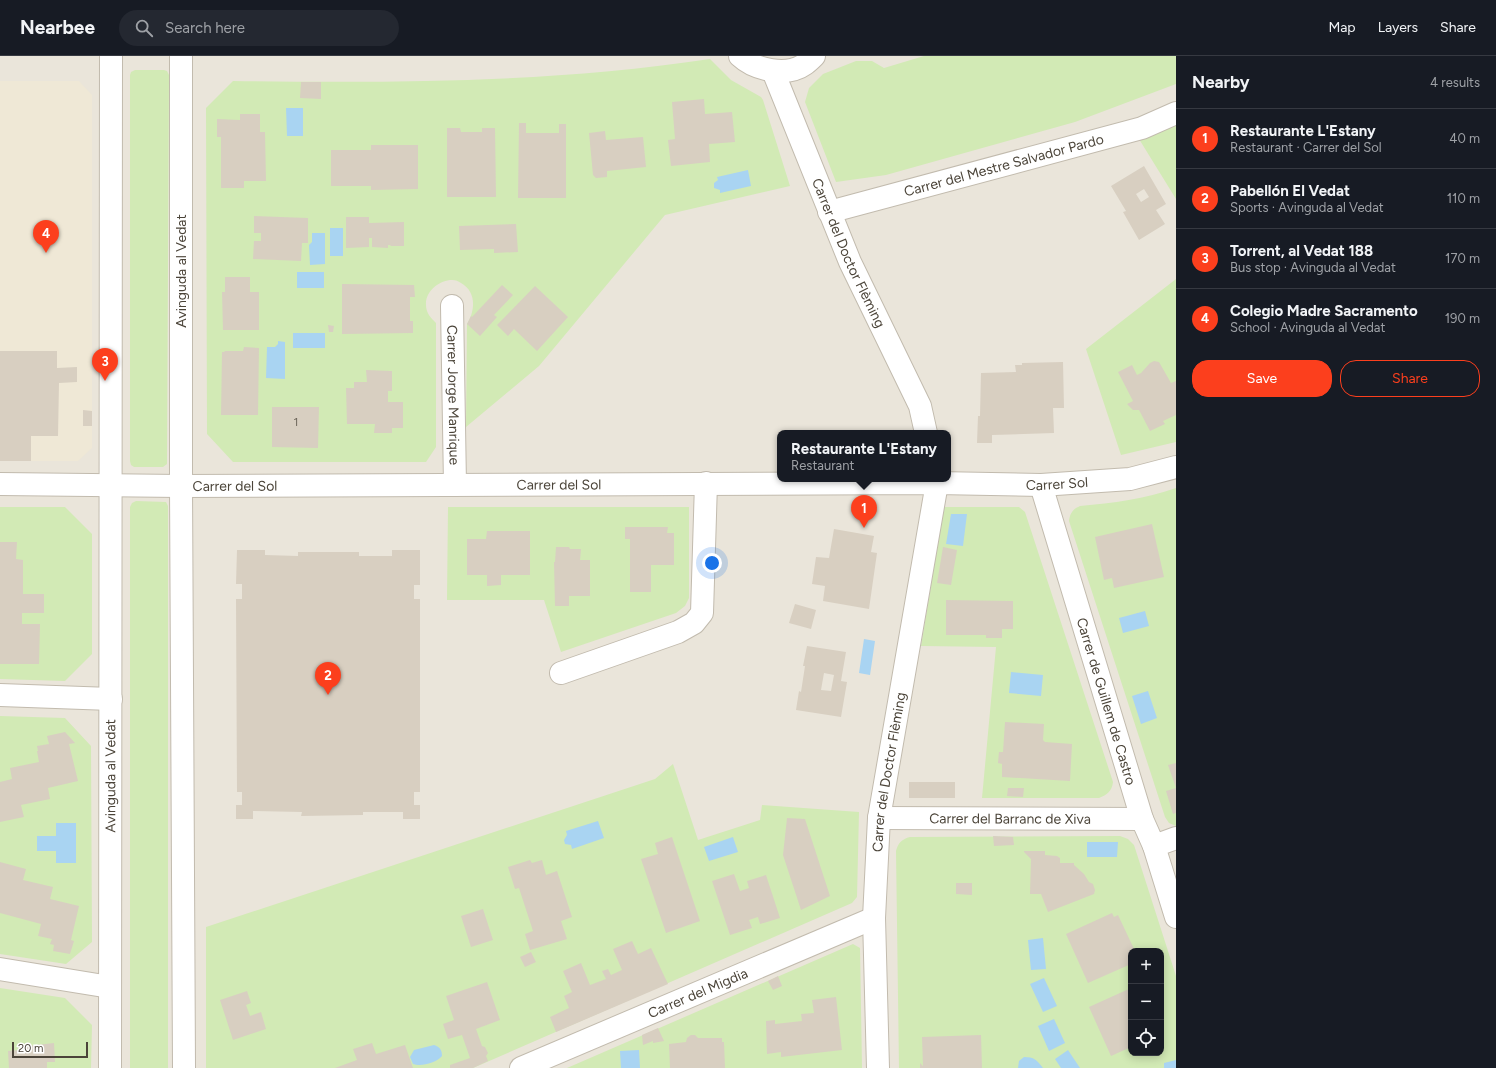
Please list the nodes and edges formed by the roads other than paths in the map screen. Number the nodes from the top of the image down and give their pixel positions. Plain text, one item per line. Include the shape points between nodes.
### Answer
1 (111, 56) edge
2 (181, 56) edge
3 (740, 56) edge
4 (814, 56) edge
5 (773, 71) junction
6 (1176, 113) edge
7 (829, 212) junction
8 (452, 306) dead end
9 (925, 430) edge
10 (1176, 467) edge
11 (821, 482) edge
12 (936, 482) edge
13 (951, 482) edge
14 (706, 483) junction
15 (0, 484) edge
16 (111, 485) junction
17 (455, 485) junction
18 (1041, 485) junction
19 (181, 486) junction
20 (561, 673) dead end
21 (0, 695) edge
22 (111, 698) junction
23 (878, 818) junction
24 (1142, 819) junction
25 (1176, 838) edge
26 (1154, 846) junction
27 (1176, 917) edge
28 (874, 918) junction
29 (0, 969) edge
30 (110, 987) junction
31 (110, 1068) edge
32 (184, 1068) edge
33 (522, 1068) edge
34 (878, 1068) edge

1 - 16 street, Avinguda al Vedat
2 - 19 street, Avinguda al Vedat
3 - 5 street via 749,64
4 - 5 street via 804,65 785,71
5 - 7 street, Carrer del Doctor Flèming
6 - 7 street, Carrer del Mestre Salvador Pardo via 1142,128
7 - 9 street, Carrer del Doctor Flèming via 850,262 920,406
8 - 17 street, Carrer Jorge Manrique
10 - 18 street, Carrer Sol via 1130,479
11 - 14 street, Carrer del Sol
12 - 23 street, Carrer del Doctor Flèming
13 - 18 street, Carrer Sol
14 - 17 street, Carrer del Sol
14 - 20 street via 702,613 694,623 678,632
15 - 16 street
16 - 19 street
16 - 22 street, Avinguda al Vedat
17 - 19 street, Carrer del Sol
18 - 24 street, Carrer de Guillem de Castro
19 - 32 street, Avinguda al Vedat
21 - 22 street
22 - 30 street, Avinguda al Vedat
23 - 24 street, Carrer del Barranc de Xiva
23 - 28 street, Carrer del Doctor Flèming
24 - 26 street, Carrer de Guillem de Castro
25 - 26 street
26 - 27 street, Carrer de Guillem de Castro
28 - 33 street, Carrer del Migdia
28 - 34 street, Carrer del Doctor Flèming
29 - 30 street
30 - 31 street, Avinguda al Vedat

